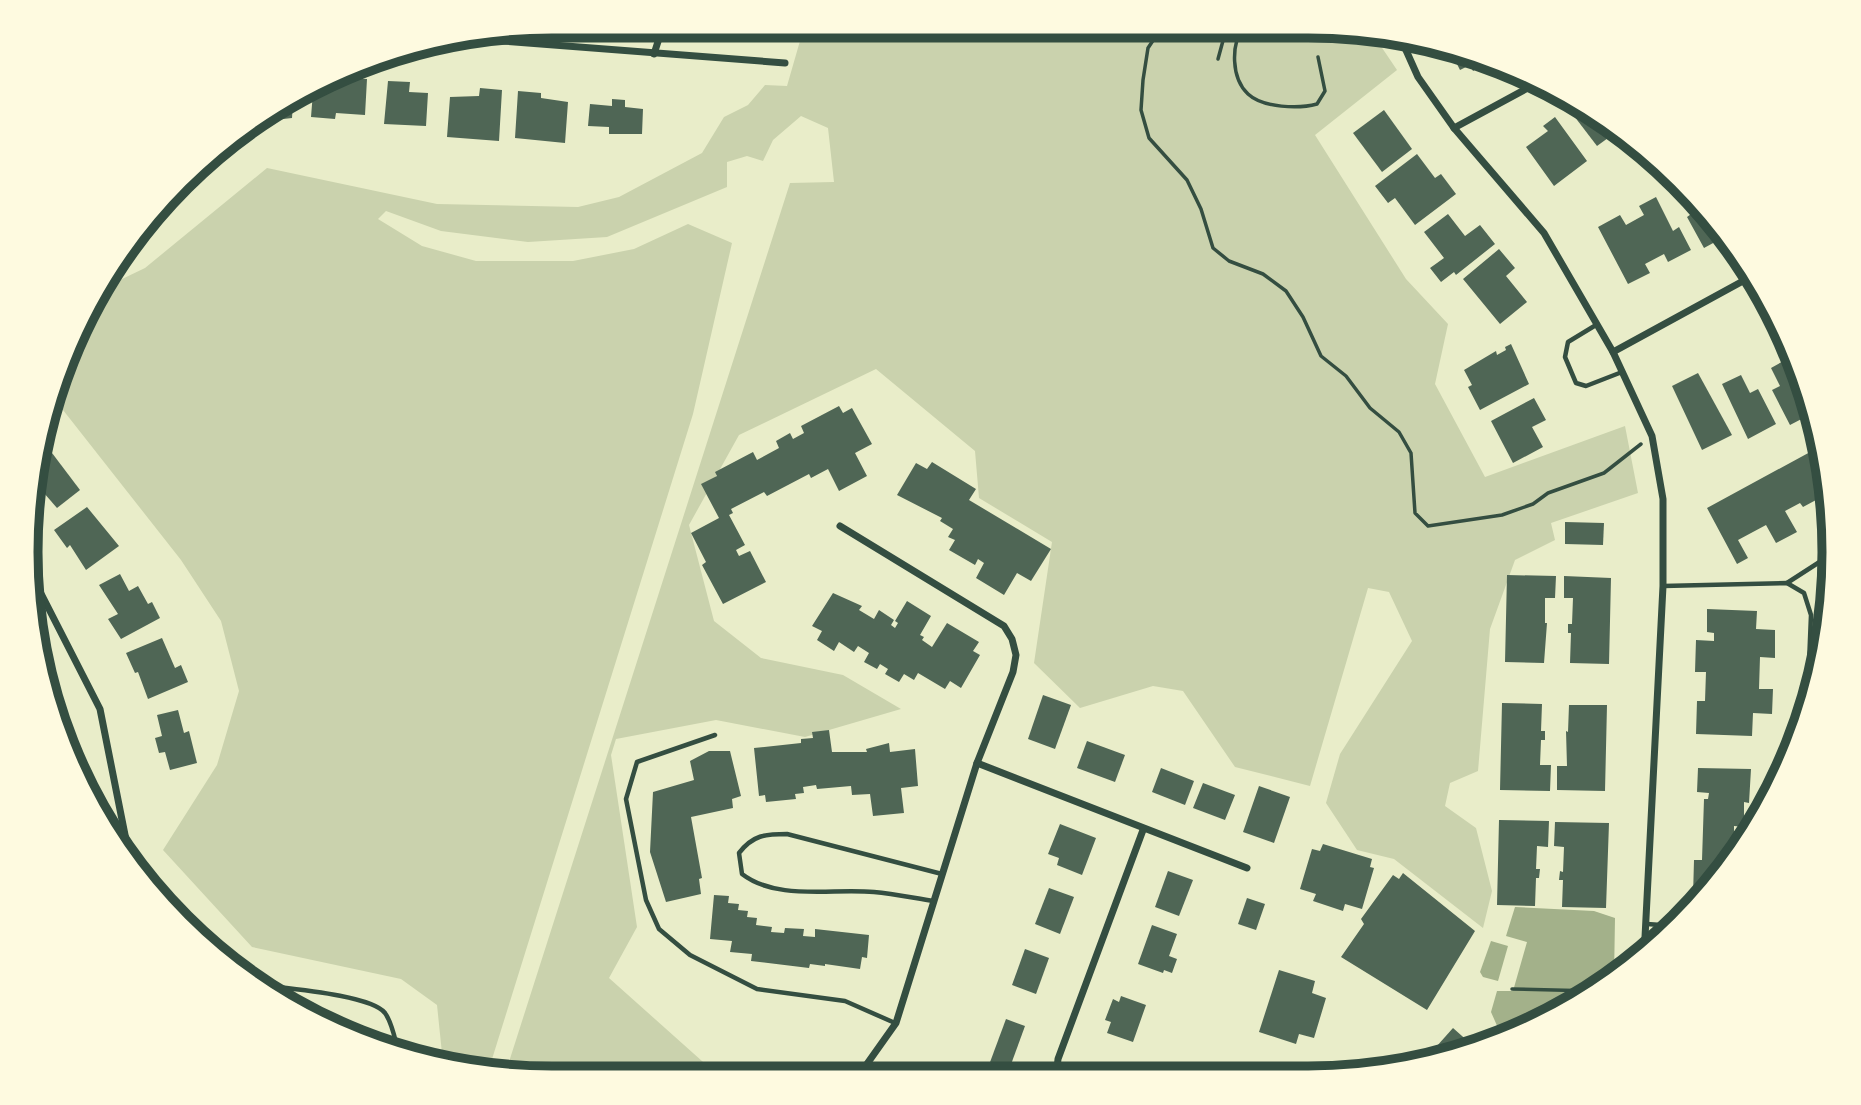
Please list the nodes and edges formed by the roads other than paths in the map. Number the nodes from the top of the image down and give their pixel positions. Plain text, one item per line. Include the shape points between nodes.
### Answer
1 (659, 38) edge
2 (504, 41) edge
3 (1405, 47) edge
4 (654, 54) junction
5 (785, 63) dead end
6 (1527, 88) edge
7 (1454, 128) junction
8 (1744, 280) edge
9 (1597, 324) junction
10 (1613, 352) junction
11 (1622, 372) junction
12 (840, 526) dead end
13 (1822, 561) edge
14 (1787, 583) junction
15 (1663, 586) junction
16 (41, 593) edge
17 (1809, 668) edge
18 (715, 735) dead end
19 (977, 763) junction
20 (1143, 830) junction
21 (126, 839) edge
22 (1247, 868) dead end
23 (942, 874) junction
24 (934, 901) junction
25 (1647, 925) junction
26 (1662, 926) edge
27 (1646, 940) edge
28 (280, 988) edge
29 (896, 1023) junction
30 (394, 1041) edge
31 (866, 1066) edge
32 (1057, 1066) edge

1 - 4 street
2 - 4 street
3 - 7 street via 1418,77
4 - 5 street
6 - 7 street
7 - 9 street via 1544,233
8 - 10 street
9 - 10 street
9 - 11 lane via 1568,342 1565,357 1576,383 1586,386
10 - 11 street
11 - 15 street via 1652,436 1663,499
12 - 19 street via 1004,626 1012,639 1016,655 1013,672
13 - 14 lane
14 - 15 lane
14 - 17 lane via 1804,593 1811,615
15 - 25 street
16 - 21 street via 100,709
18 - 29 lane via 637,762 626,799 646,900 659,929 690,955 757,989 845,1001
19 - 20 street
19 - 23 street
20 - 22 street
20 - 32 street
23 - 24 street
23 - 24 lane via 787,834 764,834 749,841 739,853 742,874 774,889 875,892
24 - 29 street
25 - 26 lane
25 - 27 street
28 - 30 lane via 366,1002 383,1010
29 - 31 street

